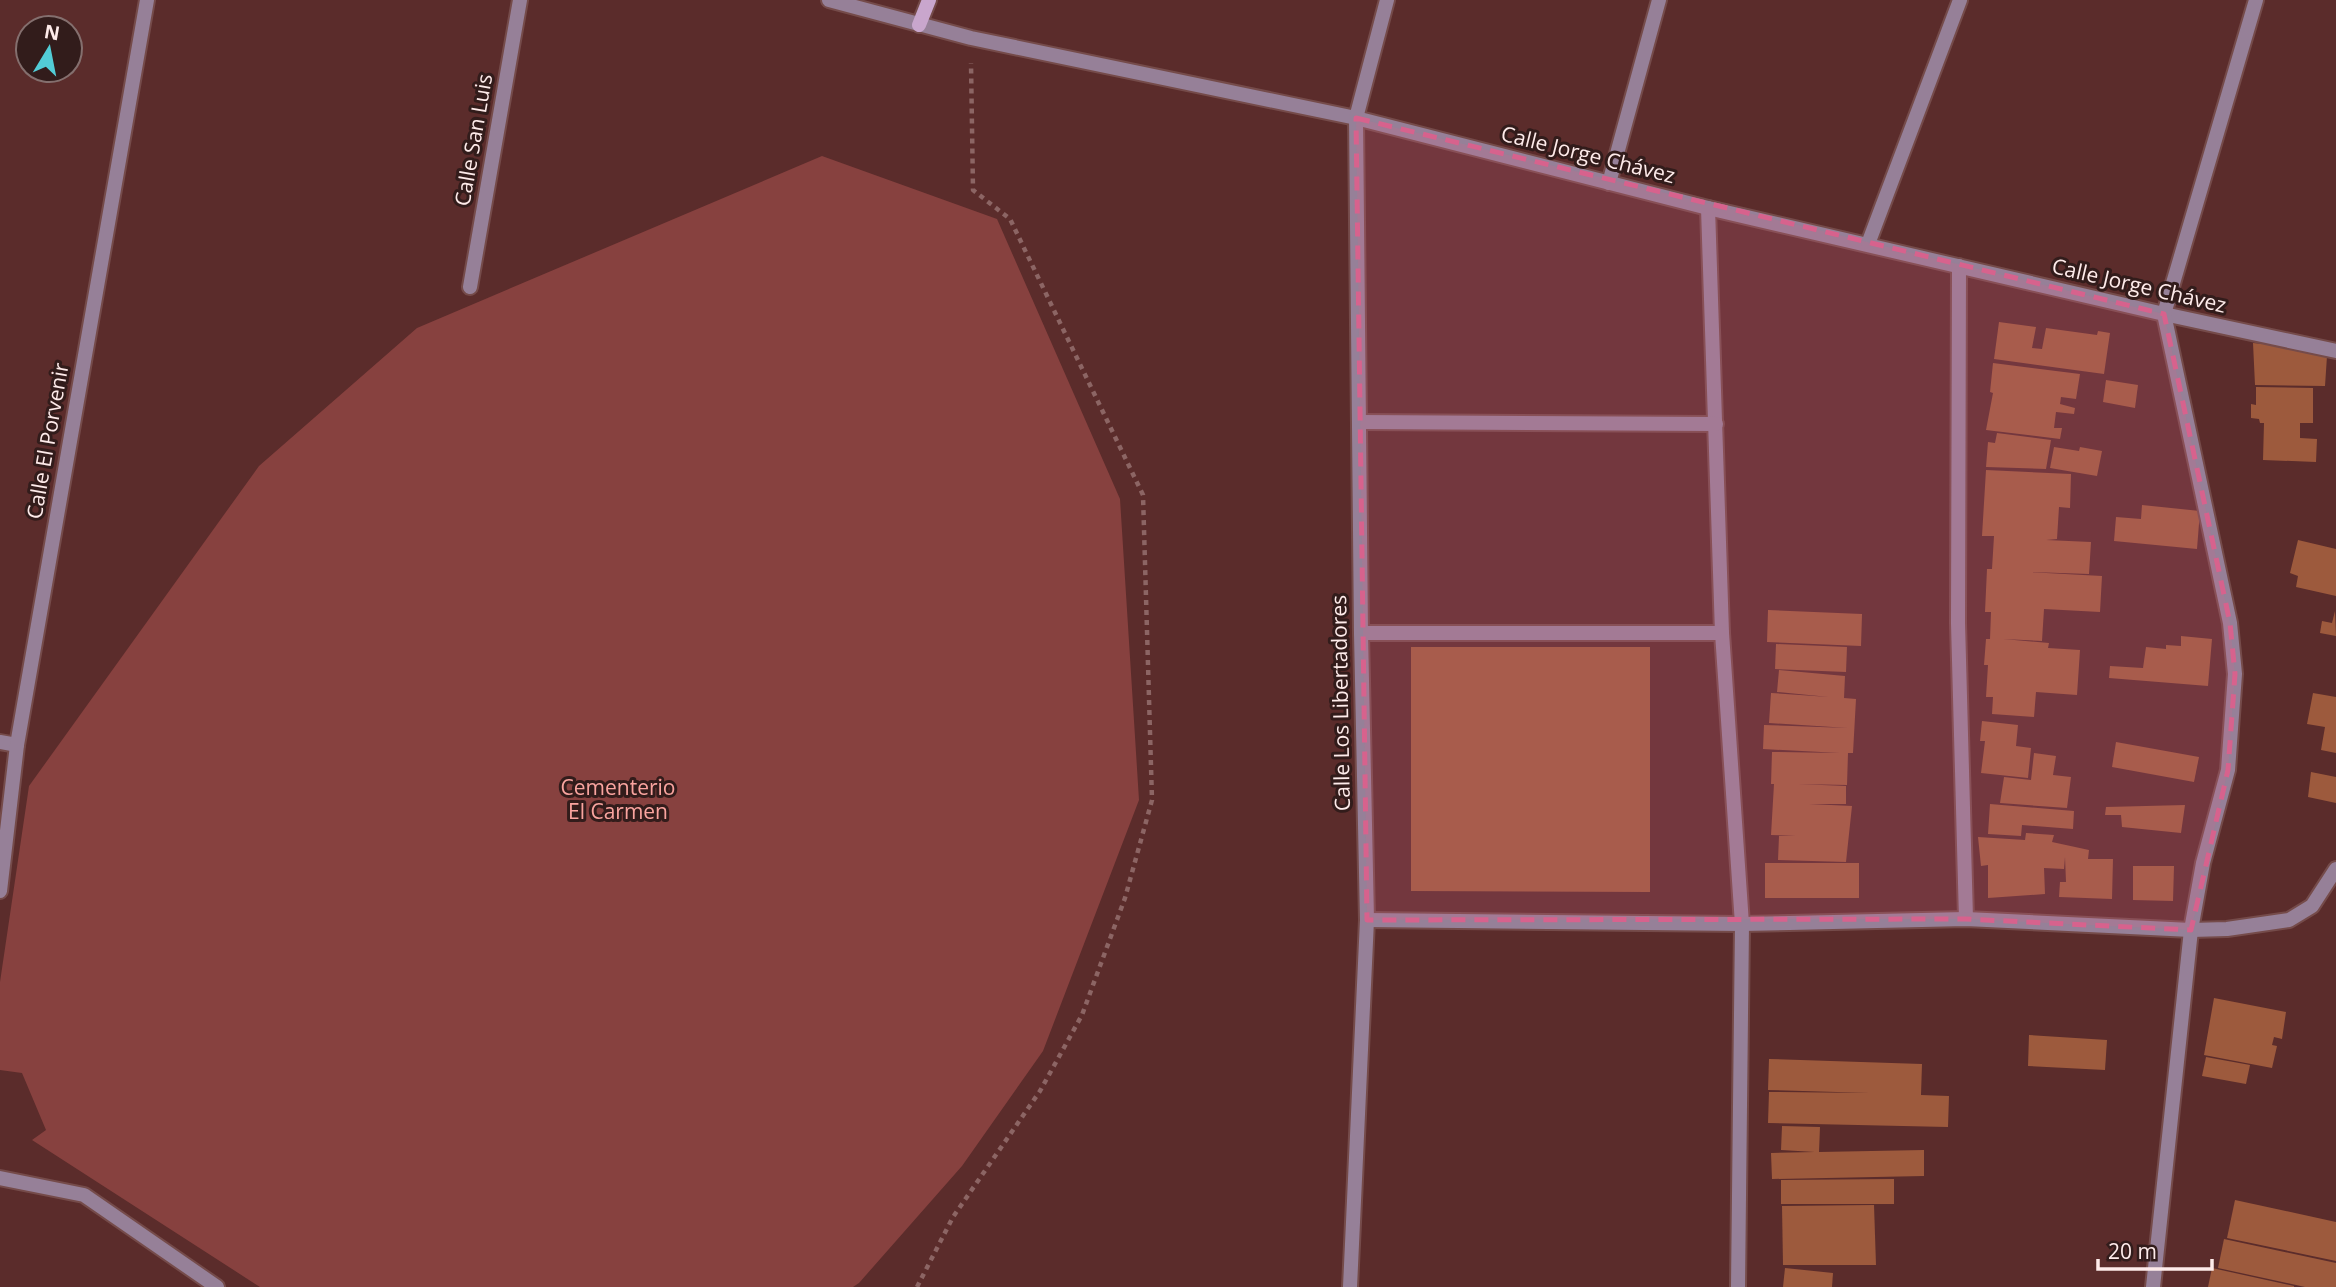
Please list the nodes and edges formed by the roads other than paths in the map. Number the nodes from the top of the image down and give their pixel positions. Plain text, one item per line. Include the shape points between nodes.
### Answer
1 (147, 0) edge
2 (520, 0) edge
3 (829, 0) edge
4 (929, 0) edge
5 (1387, 0) edge
6 (1659, 0) edge
7 (1960, 0) edge
8 (2256, 0) edge
9 (919, 25) junction
10 (1356, 118) junction
11 (1609, 183) junction
12 (1709, 208) junction
13 (1868, 244) junction
14 (1959, 266) junction
15 (470, 287) dead end
16 (2164, 314) junction
17 (2336, 351) edge
18 (1359, 422) junction
19 (1716, 424) junction
20 (1361, 633) junction
21 (1722, 633) junction
22 (0, 743) edge
23 (17, 745) junction
24 (2336, 869) edge
25 (0, 891) edge
26 (1966, 919) junction
27 (1367, 920) junction
28 (1742, 924) junction
29 (2191, 930) junction
30 (0, 1178) edge
31 (217, 1287) edge
32 (1350, 1287) edge
33 (1738, 1287) edge
34 (2153, 1287) edge

1 - 23 street, Calle El Porvenir
2 - 15 street, Calle San Luis
3 - 9 street, Calle Jorge Chávez
4 - 9 street
5 - 10 street, Calle Los Libertadores
6 - 11 street
7 - 13 street
8 - 16 street
9 - 10 street, Calle Jorge Chávez
10 - 11 street, Calle Jorge Chávez
10 - 18 street, Calle Los Libertadores
11 - 12 street, Calle Jorge Chávez
12 - 13 street, Calle Jorge Chávez
12 - 19 street
13 - 14 street, Calle Jorge Chávez
14 - 16 street, Calle Jorge Chávez
14 - 26 street via 1958,623
16 - 17 street, Calle Jorge Chávez
16 - 29 street via 2230,623 2235,674 2228,771
18 - 19 street
18 - 20 street, Calle Los Libertadores
19 - 21 street
20 - 21 street
20 - 27 street, Calle Los Libertadores
21 - 28 street
22 - 23 street
23 - 25 street, Calle El Porvenir
24 - 29 street via 2312,906 2289,920
26 - 28 street
26 - 29 street
27 - 28 street
27 - 32 street, Calle Los Libertadores
28 - 33 street
29 - 34 street
30 - 31 street via 84,1195

